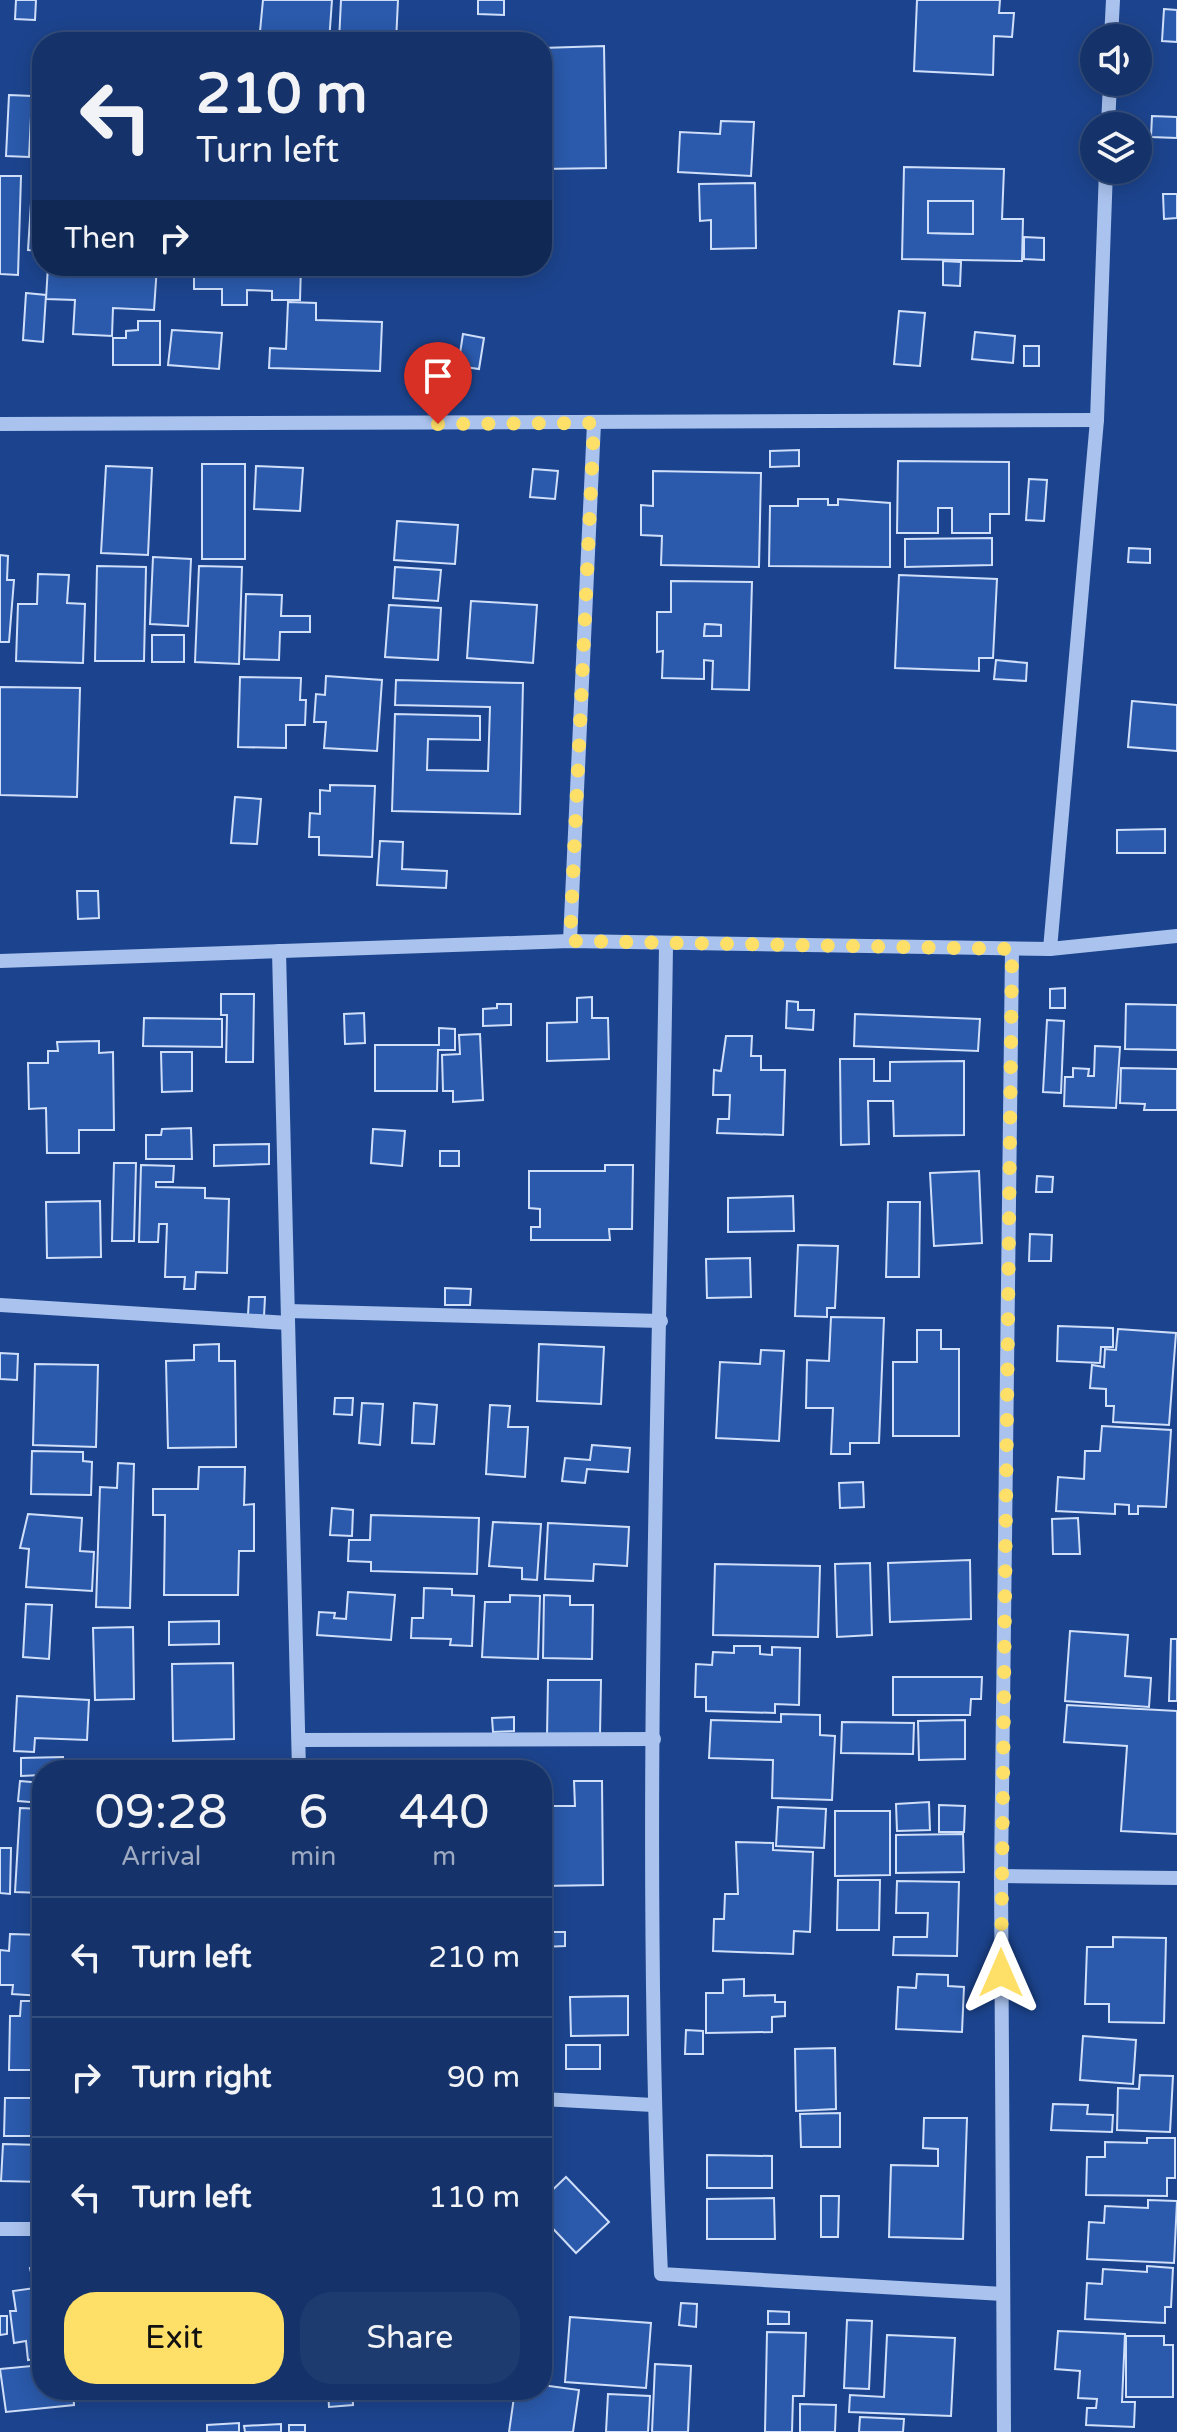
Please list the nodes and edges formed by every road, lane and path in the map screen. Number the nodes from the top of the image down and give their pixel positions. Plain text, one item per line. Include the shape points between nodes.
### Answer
1 (1113, 0) edge
2 (1112, 24) edge
3 (1105, 184) edge
4 (1097, 420) junction
5 (594, 423) junction
6 (0, 424) edge
7 (1177, 936) edge
8 (570, 941) junction
9 (666, 946) junction
10 (1012, 949) junction
11 (1050, 949) junction
12 (279, 951) junction
13 (0, 961) edge
14 (0, 1305) edge
15 (288, 1317) junction
16 (661, 1321) junction
17 (654, 1739) junction
18 (299, 1740) junction
19 (299, 1760) edge
20 (1001, 1876) junction
21 (1177, 1878) edge
22 (552, 2100) edge
23 (653, 2105) junction
24 (0, 2229) edge
25 (32, 2229) edge
26 (1003, 2294) junction
27 (1004, 2432) edge

1 - 2 street
3 - 4 street
4 - 5 street
4 - 11 street
5 - 6 street
5 - 8 street
7 - 11 street
8 - 9 street
8 - 12 street
9 - 10 street
9 - 16 street
10 - 11 street
10 - 20 street
12 - 13 street
12 - 15 street
14 - 15 street
15 - 16 street
15 - 18 street
16 - 17 street
17 - 18 street
17 - 23 street
18 - 19 street
20 - 21 street
20 - 26 street
22 - 23 street
23 - 26 street via 661,2274
24 - 25 street
26 - 27 street

